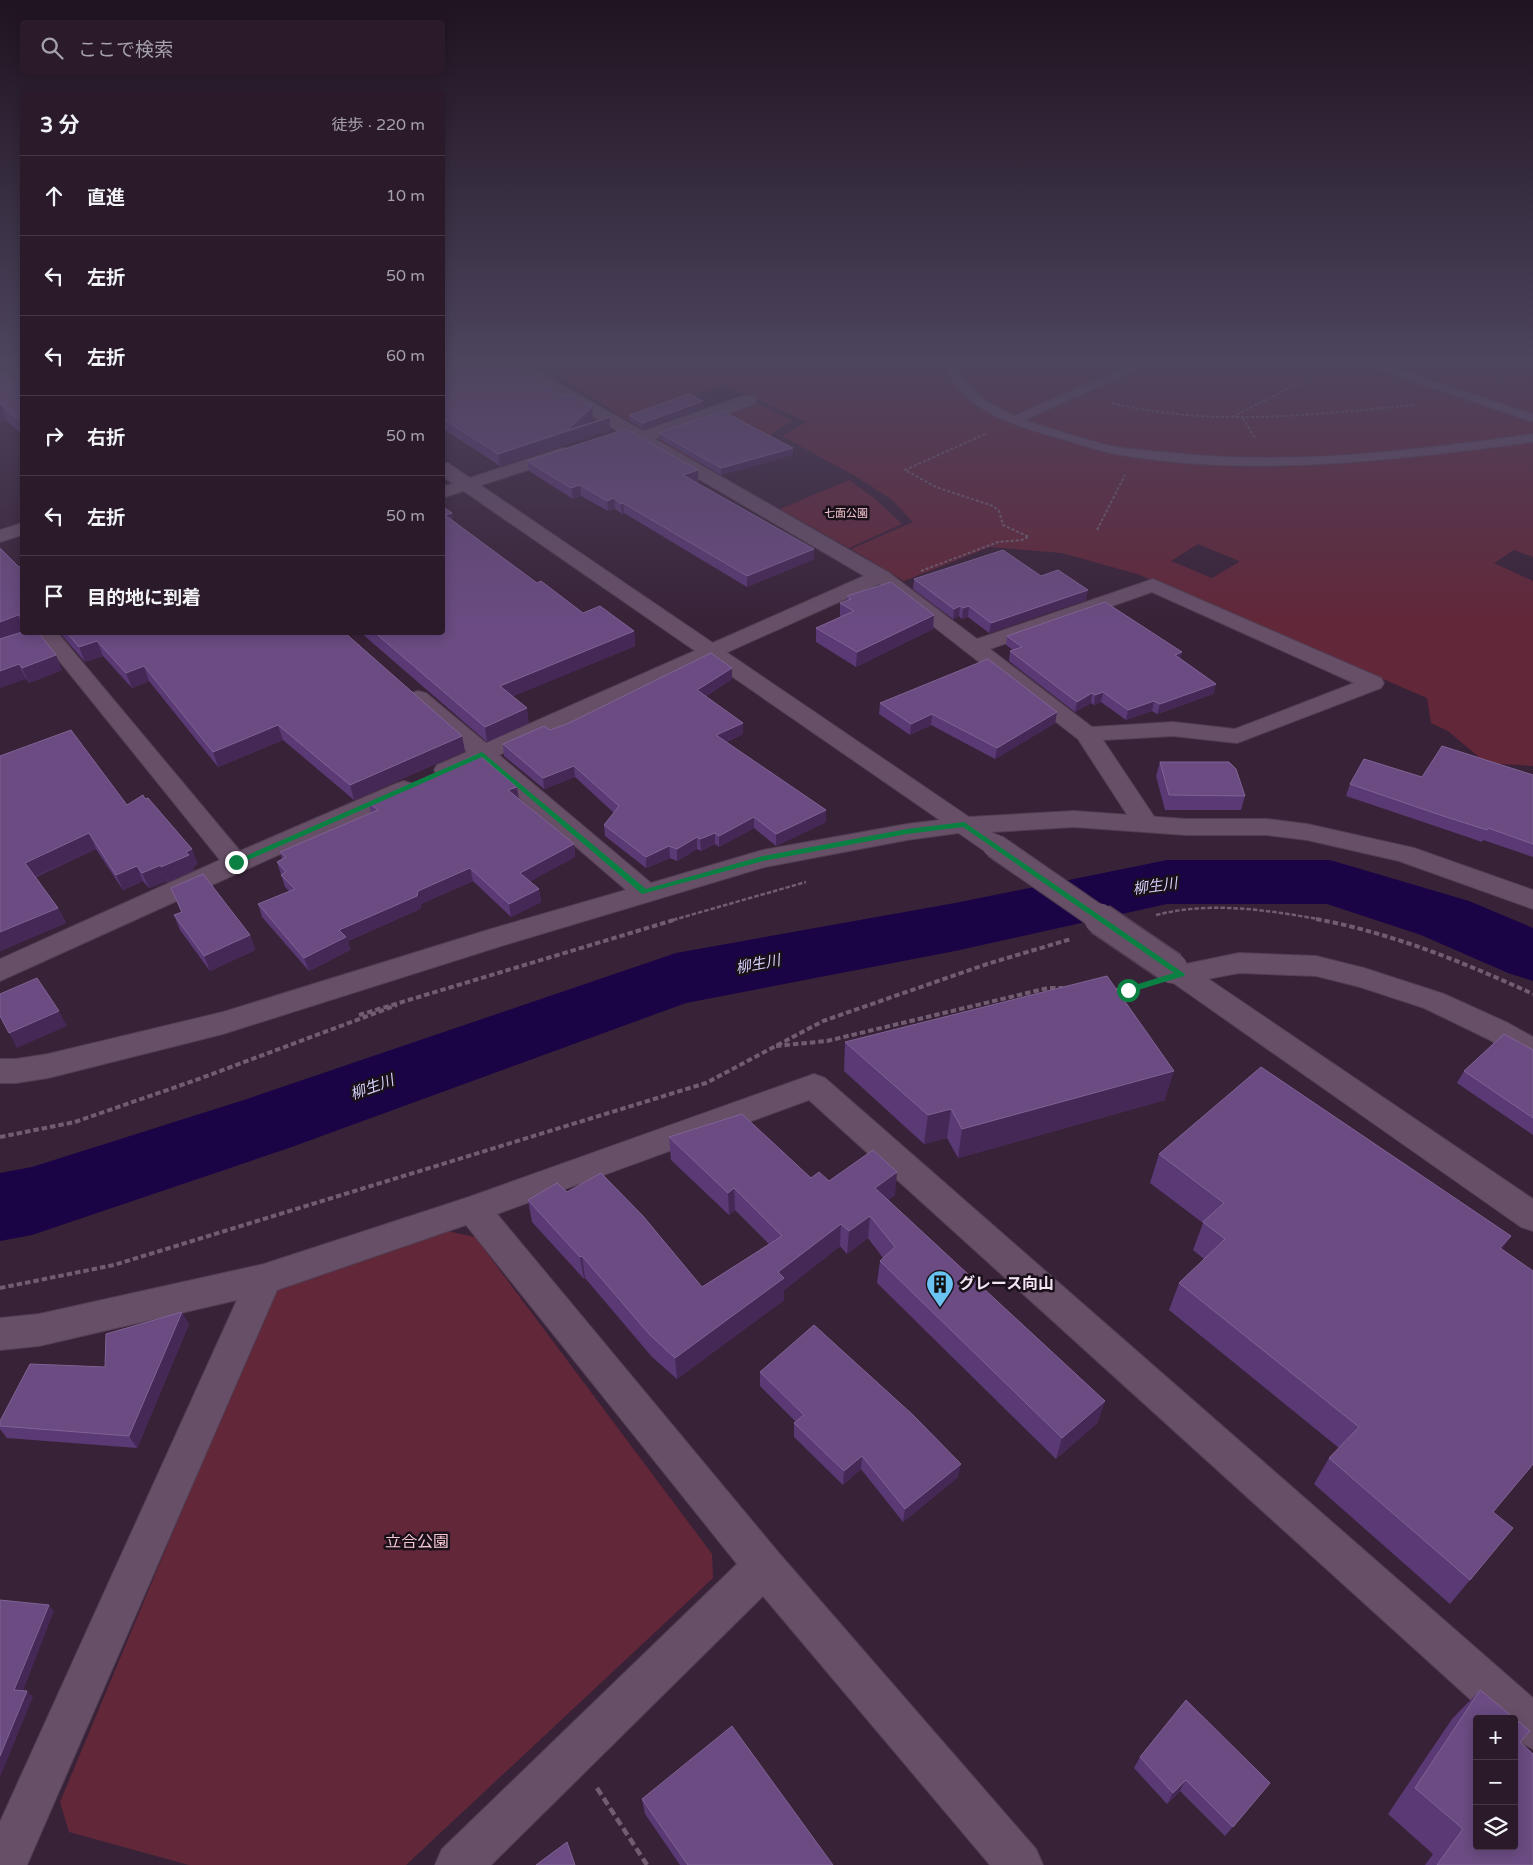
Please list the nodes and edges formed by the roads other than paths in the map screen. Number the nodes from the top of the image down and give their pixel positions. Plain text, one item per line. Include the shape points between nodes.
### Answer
1 (574, 449) edge
2 (650, 449) edge
3 (1110, 449) edge
4 (1451, 449) edge
5 (445, 469) edge
6 (467, 485) junction
7 (445, 492) edge
8 (20, 530) edge
9 (0, 536) edge
10 (886, 580) junction
11 (40, 635) edge
12 (974, 647) junction
13 (713, 652) junction
14 (402, 684) edge
15 (1087, 734) junction
16 (482, 754) junction
17 (1146, 824) junction
18 (964, 825) junction
19 (236, 862) junction
20 (645, 892) junction
21 (1533, 900) edge
22 (0, 970) edge
23 (1176, 971) junction
24 (1533, 1051) edge
25 (0, 1071) edge
26 (473, 1209) junction
27 (1533, 1217) edge
28 (264, 1279) junction
29 (0, 1334) edge
30 (764, 1566) junction
31 (1533, 1727) edge
32 (4, 1865) edge
33 (458, 1865) edge
34 (1020, 1865) edge

1 - 6 street
2 - 10 street
3 - 4 lane via 1203,460 1274,462
5 - 6 street
6 - 7 street
6 - 13 street
8 - 9 street
10 - 12 street
10 - 13 street
11 - 19 street
12 - 15 street
12 - 15 street via 1152,585 1373,683 1237,736 1173,729
13 - 16 street
13 - 18 street
14 - 16 street
15 - 17 street
16 - 19 street
16 - 20 street
17 - 18 street via 1074,819
17 - 21 street via 1267,827 1316,834 1406,854
18 - 20 street via 907,832 763,859
18 - 23 street, bridge
19 - 22 street
20 - 25 street via 223,1024 48,1066
23 - 24 street via 1239,963 1316,966 1434,1001
23 - 27 street
26 - 28 street
26 - 30 street
26 - 31 street via 814,1086
28 - 29 street via 39,1330
28 - 32 street
30 - 33 street
30 - 34 street

